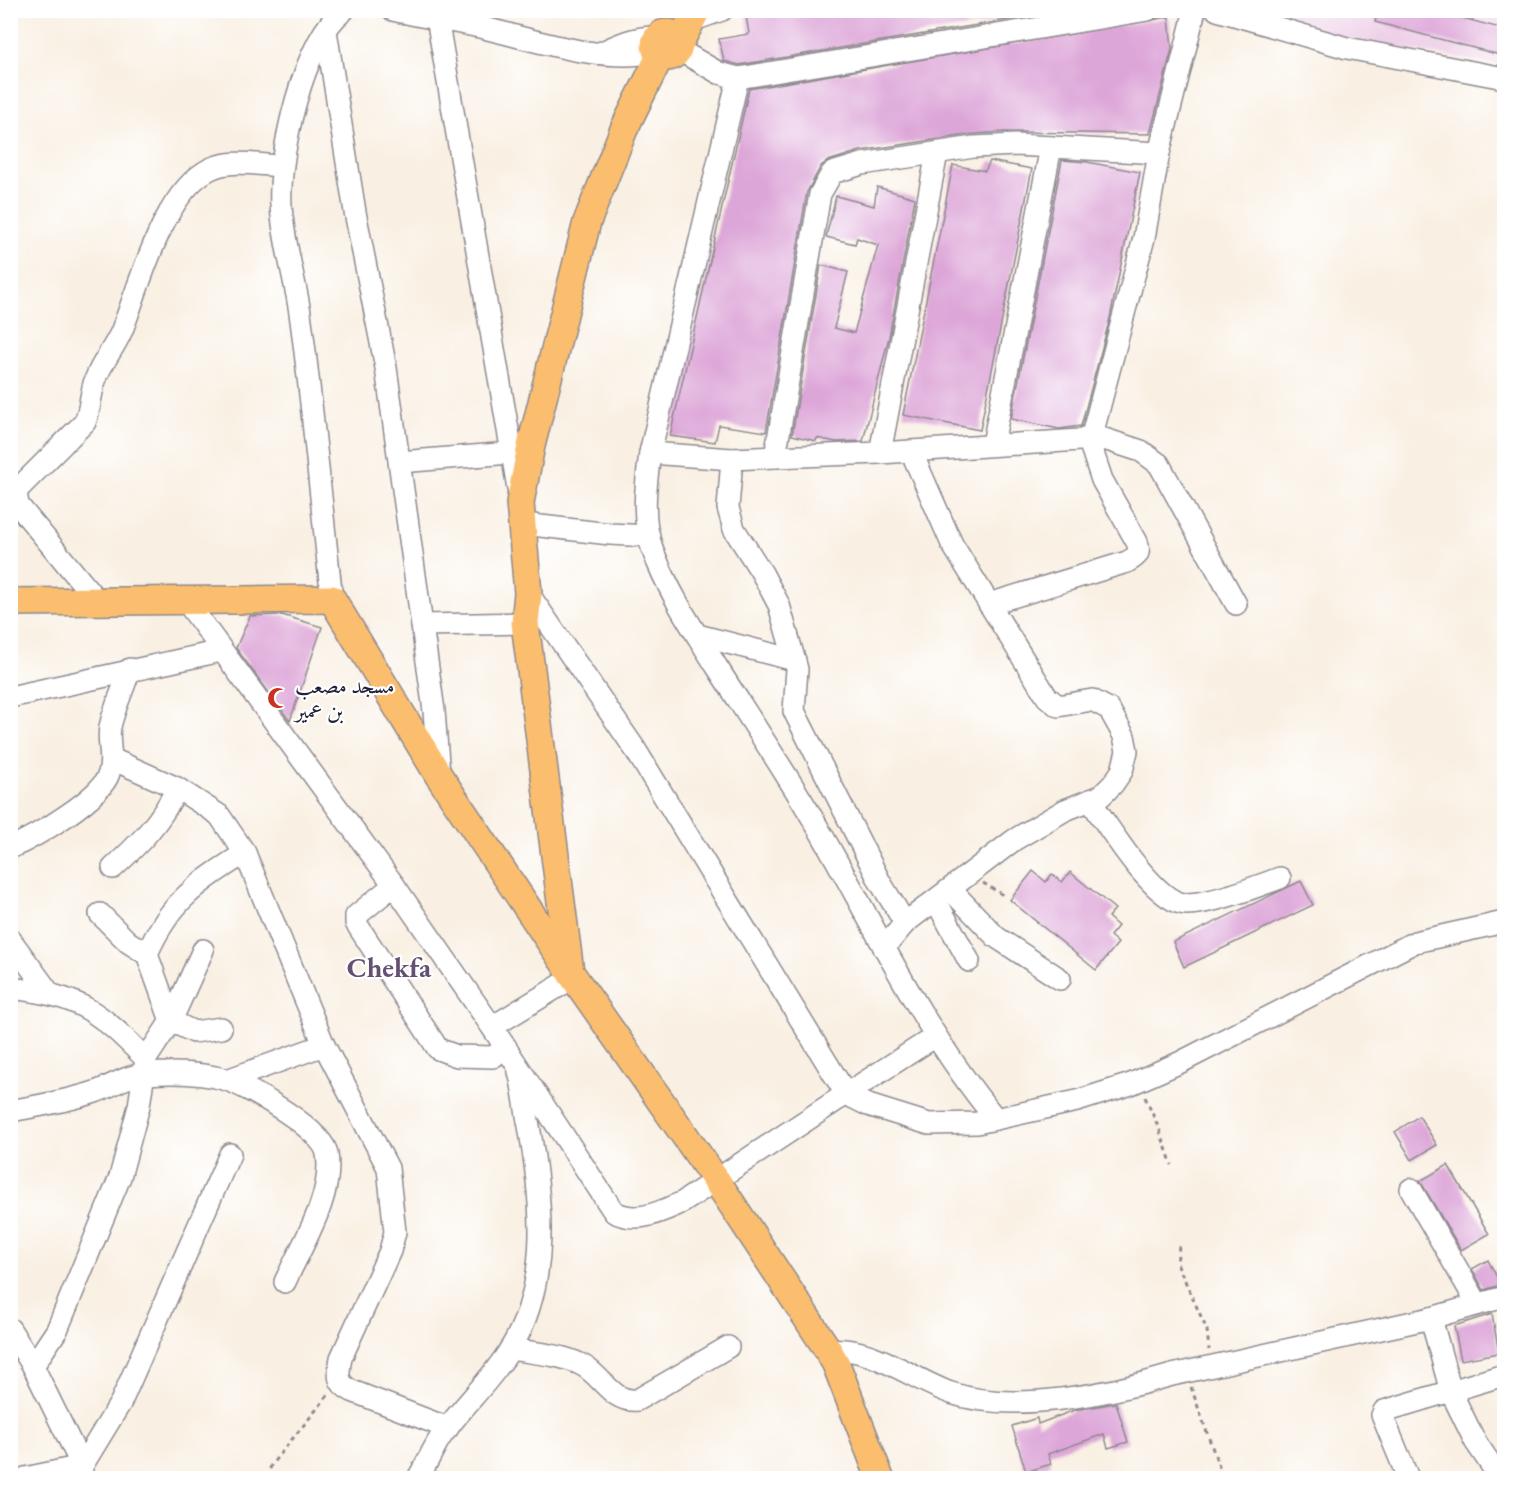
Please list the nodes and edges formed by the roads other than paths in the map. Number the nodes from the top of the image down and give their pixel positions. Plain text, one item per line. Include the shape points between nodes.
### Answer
1 (344, 10) edge
2 (393, 10) edge
3 (722, 10) edge
4 (1148, 10) edge
5 (1195, 10) edge
6 (1217, 10) edge
7 (436, 18) junction
8 (326, 32) junction
9 (674, 35) edge
10 (738, 78) junction
11 (1504, 78) edge
12 (1051, 147) junction
13 (937, 153) junction
14 (1160, 153) junction
15 (282, 166) junction
16 (1090, 437) junction
17 (993, 444) junction
18 (911, 451) junction
19 (510, 453) junction
20 (650, 453) junction
21 (880, 453) junction
22 (775, 458) junction
23 (732, 459) junction
24 (400, 462) junction
25 (522, 513) junction
26 (649, 536) junction
27 (528, 593) junction
28 (332, 599) junction
29 (186, 601) junction
30 (10, 602) edge
31 (98, 602) junction
32 (989, 604) junction
33 (1236, 604) dead end
34 (525, 623) junction
35 (422, 625) junction
36 (697, 635) junction
37 (221, 651) junction
38 (795, 660) junction
39 (130, 669) junction
40 (10, 697) edge
41 (112, 759) junction
42 (439, 776) junction
43 (177, 788) junction
44 (1090, 800) junction
45 (10, 848) edge
46 (245, 853) junction
47 (113, 868) dead end
48 (1280, 878) dead end
49 (394, 885) junction
50 (943, 895) junction
51 (100, 914) dead end
52 (1504, 922) edge
53 (905, 923) junction
54 (10, 939) edge
55 (884, 948) junction
56 (203, 950) dead end
57 (147, 954) junction
58 (969, 961) dead end
59 (572, 975) junction
60 (1060, 979) dead end
61 (10, 988) edge
62 (50, 994) junction
63 (171, 1021) junction
64 (492, 1027) junction
65 (221, 1028) dead end
66 (936, 1036) junction
67 (324, 1045) junction
68 (512, 1055) junction
69 (146, 1067) junction
70 (227, 1080) junction
71 (846, 1094) junction
72 (10, 1111) edge
73 (996, 1119) junction
74 (230, 1154) dead end
75 (716, 1180) junction
76 (1411, 1189) dead end
77 (285, 1282) dead end
78 (1504, 1297) edge
79 (1477, 1303) junction
80 (1431, 1318) junction
81 (10, 1329) edge
82 (728, 1347) dead end
83 (510, 1349) junction
84 (16, 1350) edge
85 (828, 1350) junction
86 (33, 1366) junction
87 (1504, 1375) edge
88 (1451, 1392) junction
89 (448, 1428) junction
90 (82, 1472) edge
91 (25, 1479) edge
92 (418, 1479) edge
93 (880, 1479) edge
94 (1408, 1479) edge
95 (1500, 1479) edge

1 - 8 street
2 - 7 street
3 - 9 street
4 - 10 street
5 - 14 street
6 - 11 street via 1347,48
7 - 9 street via 566,48 620,56
7 - 19 street
8 - 15 street via 303,78
8 - 24 street
9 - 10 street via 719,73
9 - 25 main road via 624,129 587,222 531,446
10 - 20 street
12 - 13 street via 974,147
12 - 14 street
12 - 17 street
13 - 21 street
13 - 22 street via 842,169 826,181 820,194
14 - 16 street via 1144,238
15 - 28 street via 281,206 300,314
15 - 31 street via 210,168 184,193 154,242 121,333 95,379 85,422 16,491 18,505
16 - 17 street
16 - 32 street via 1102,480 1137,542 1138,556
16 - 33 street via 1141,451 1159,465
17 - 18 street
18 - 21 street
18 - 32 street via 952,544
19 - 24 street
19 - 25 street
20 - 23 street
20 - 26 street via 645,488
21 - 22 street
22 - 23 street
23 - 38 street via 728,508 734,529 772,591
24 - 35 street
25 - 26 street via 610,534
25 - 27 main road
26 - 36 street via 660,566
27 - 34 main road
27 - 71 street via 629,740
28 - 29 main road
28 - 42 main road
29 - 31 main road
29 - 37 street
30 - 31 main road
32 - 44 street via 1051,702 1058,706 1092,700 1102,704 1124,736 1127,751 1122,771 1101,796
34 - 35 street
34 - 59 main road
35 - 42 street
36 - 38 street
36 - 55 street via 808,810
37 - 39 street
37 - 49 street
38 - 53 street via 798,679 794,711 798,721
39 - 40 street
39 - 41 street via 110,727
41 - 43 street
41 - 45 street via 109,776 96,792 57,822
42 - 59 main road
43 - 46 street via 219,815
43 - 47 street via 150,834
44 - 48 street via 1128,855 1163,895 1184,904 1242,892
44 - 50 street via 1014,840
46 - 57 street via 202,881 172,908
46 - 67 street
49 - 64 street
49 - 68 street via 356,916 356,922 438,1049 457,1056
50 - 53 street
50 - 58 street
50 - 60 street via 996,937
51 - 57 street via 128,942
52 - 73 street via 1415,942 1137,1081 1077,1101
53 - 55 street
54 - 62 street
55 - 66 street
56 - 63 street
57 - 63 street
59 - 64 street
59 - 75 main road
61 - 62 street
62 - 69 street via 98,1013
63 - 65 street via 194,1032
63 - 69 street
64 - 68 street
66 - 71 street
66 - 73 street
67 - 70 street
67 - 89 street via 388,1168 395,1232 341,1358 339,1382 352,1391
68 - 75 street via 614,1212 633,1218 656,1214
68 - 83 street via 534,1154 540,1246 528,1311
69 - 70 street
69 - 72 street via 94,1092
69 - 86 street via 120,1177 57,1330
70 - 77 street via 248,1089 318,1136 327,1152 320,1203
71 - 73 street via 929,1124
71 - 75 street
74 - 90 street via 130,1384
75 - 85 main road
76 - 79 street
78 - 79 street
79 - 80 street
80 - 85 street via 1134,1386 1016,1404 952,1393 852,1350
80 - 88 street
81 - 84 street
82 - 83 street via 637,1400 627,1402 617,1398 581,1364
83 - 89 street
84 - 86 street
85 - 93 main road
86 - 90 street
87 - 88 street
88 - 94 street via 1384,1411 1382,1415
88 - 95 street via 1475,1441
89 - 92 street
90 - 91 street

